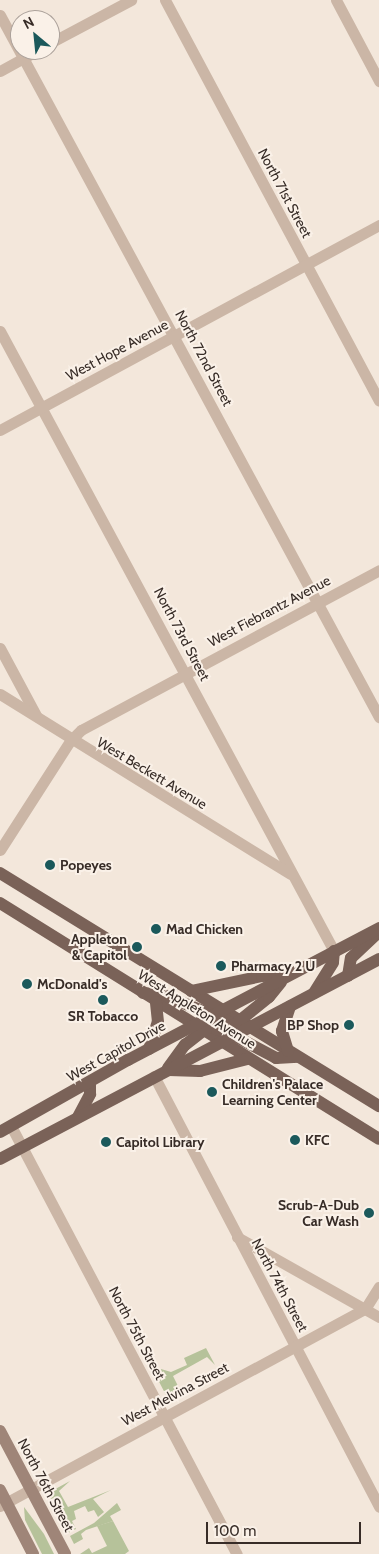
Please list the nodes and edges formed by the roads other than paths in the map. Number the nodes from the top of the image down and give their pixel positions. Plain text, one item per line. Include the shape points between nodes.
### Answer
1 (131, 0) edge
2 (164, 0) edge
3 (336, 0) edge
4 (0, 15) edge
5 (10, 34) edge
6 (60, 38) edge
7 (19, 60) edge
8 (24, 60) edge
9 (0, 70) edge
10 (379, 81) edge
11 (379, 225) edge
12 (306, 265) junction
13 (0, 331) edge
14 (175, 336) junction
15 (379, 400) edge
16 (42, 407) junction
17 (0, 430) edge
18 (379, 570) edge
19 (318, 603) junction
20 (0, 648) edge
21 (186, 672) junction
22 (0, 694) edge
23 (36, 715) junction
24 (379, 717) edge
25 (70, 741) junction
26 (0, 850) edge
27 (0, 873) edge
28 (291, 875) junction
29 (0, 903) edge
30 (379, 930) edge
31 (334, 951) junction
32 (379, 959) edge
33 (289, 976) junction
34 (348, 976) junction
35 (191, 991) junction
36 (141, 992) junction
37 (312, 995) junction
38 (156, 1002) junction
39 (290, 1006) junction
40 (209, 1022) junction
41 (233, 1031) junction
42 (149, 1049) junction
43 (293, 1054) junction
44 (247, 1059) junction
45 (166, 1070) junction
46 (154, 1076) junction
47 (90, 1083) junction
48 (379, 1106) edge
49 (78, 1117) junction
50 (5, 1129) edge
51 (379, 1139) edge
52 (22, 1148) junction
53 (0, 1159) edge
54 (237, 1236) junction
55 (379, 1287) edge
56 (364, 1308) junction
57 (379, 1317) edge
58 (295, 1345) junction
59 (166, 1416) junction
60 (0, 1431) edge
61 (31, 1489) junction
62 (0, 1490) edge
63 (3, 1504) edge
64 (379, 1507) edge
65 (33, 1554) edge
66 (65, 1554) edge
67 (237, 1554) edge

1 - 6 street
2 - 12 street, North 71st Street
3 - 10 street
4 - 5 street, North 72nd Street
7 - 9 street
8 - 14 street, North 72nd Street
11 - 12 street, West Hope Avenue
12 - 14 street, West Hope Avenue
12 - 15 street, North 71st Street
13 - 16 street, North 73rd Street
14 - 16 street, West Hope Avenue
14 - 19 street, North 72nd Street
16 - 17 street, West Hope Avenue
16 - 21 street, North 73rd Street
18 - 19 street, West Fiebrantz Avenue
19 - 21 street, West Fiebrantz Avenue
19 - 24 street, North 72nd Street
20 - 23 street
21 - 25 street, West Fiebrantz Avenue via 93,722
21 - 28 street, North 73rd Street
22 - 23 street, West Beckett Avenue
23 - 25 street, West Beckett Avenue
25 - 26 street, West Fiebrantz Avenue
25 - 28 street, West Beckett Avenue
27 - 35 main road, West Appleton Avenue
28 - 31 street, North 73rd Street
29 - 36 main road, West Appleton Avenue
30 - 31 main road, West Capitol Drive
30 - 34 main road via 351,958
31 - 33 main road, West Capitol Drive
31 - 37 main road via 334,962
32 - 34 main road
33 - 35 main road via 262,976
33 - 40 main road, West Capitol Drive
33 - 41 main road
34 - 37 main road
35 - 40 main road, West Appleton Avenue
36 - 38 main road, West Appleton Avenue
36 - 40 main road via 164,995
37 - 39 main road
38 - 40 main road, West Appleton Avenue
38 - 42 main road via 158,1022
39 - 41 main road
39 - 43 main road via 282,1031
40 - 41 main road, West Appleton Avenue
40 - 41 main road
40 - 42 main road, West Capitol Drive
40 - 45 main road via 185,1045
41 - 43 main road, West Appleton Avenue
41 - 43 main road via 276,1058
41 - 44 main road, West Appleton Avenue
41 - 45 main road
42 - 47 main road, West Capitol Drive
43 - 48 main road, West Appleton Avenue
44 - 45 main road via 200,1071
44 - 51 main road, West Appleton Avenue
45 - 46 main road
46 - 49 main road
46 - 54 street, North 74th Street
47 - 49 main road via 90,1094
47 - 50 main road, West Capitol Drive
49 - 52 main road
50 - 52 street, North 75th Street
52 - 53 main road
52 - 59 street, North 75th Street
54 - 56 street
54 - 58 street, North 74th Street
55 - 56 street
56 - 57 street
56 - 58 street, West Melvina Street
58 - 59 street, West Melvina Street
58 - 64 street, North 74th Street
59 - 61 street, West Melvina Street
59 - 67 street, North 75th Street
60 - 61 main road, North 76th Street
61 - 63 street, West Melvina Street
61 - 66 main road, North 76th Street
62 - 63 main road
63 - 65 main road

